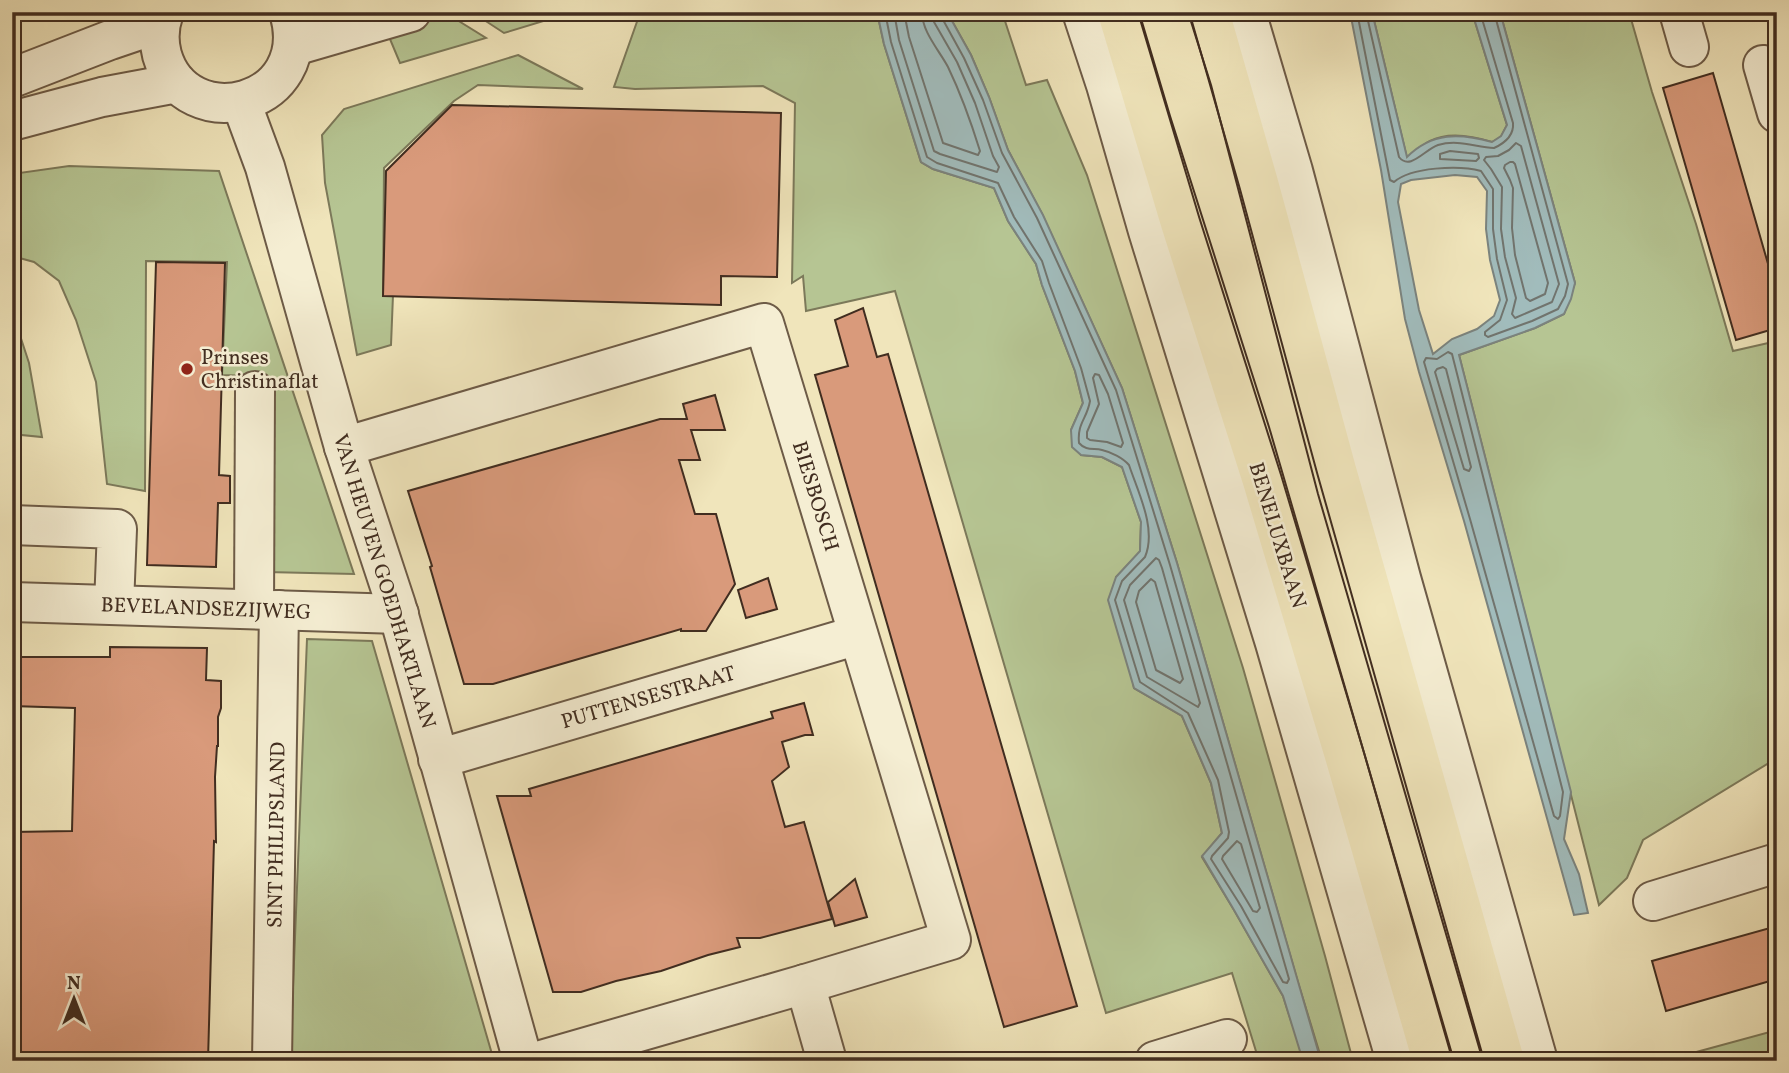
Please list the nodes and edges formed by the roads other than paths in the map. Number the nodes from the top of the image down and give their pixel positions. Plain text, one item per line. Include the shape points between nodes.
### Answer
1 (411, 12) edge
2 (1082, 12) edge
3 (1117, 12) edge
4 (1210, 12) edge
5 (1246, 12) edge
6 (162, 18) edge
7 (292, 29) edge
8 (1763, 65) dead end
9 (12, 78) edge
10 (177, 83) junction
11 (241, 102) junction
12 (1777, 113) edge
13 (12, 121) edge
14 (256, 391) dead end
15 (344, 447) junction
16 (12, 525) edge
17 (12, 601) edge
18 (114, 605) junction
19 (267, 610) junction
20 (399, 614) junction
21 (858, 635) junction
22 (438, 759) junction
23 (1777, 863) edge
24 (1653, 901) dead end
25 (805, 984) junction
26 (1227, 1039) dead end
27 (272, 1061) edge
28 (523, 1061) edge
29 (538, 1061) edge
30 (827, 1061) edge
31 (1155, 1061) edge
32 (1396, 1061) edge
33 (1432, 1061) edge
34 (1506, 1061) edge
35 (1538, 1061) edge

1 - 7 street
2 - 32 street, BENELUXBAAN via 1275,643
3 - 33 main road, BENELUXBAAN via 1266,494
4 - 34 main road
5 - 35 street
6 - 9 street
6 - 10 street via 159,44
7 - 11 street via 284,72 266,92
8 - 12 street
10 - 11 street via 218,103
10 - 13 street
11 - 15 street, VAN HEUVEN GOEDHARTLAAN via 265,167
14 - 19 street, SINT PHILIPSLAND
15 - 20 street, VAN HEUVEN GOEDHARTLAAN
15 - 21 street, BIESBOSCH via 764,323
16 - 18 street via 117,529
17 - 18 street, BEVELANDSEZIJWEG
18 - 19 street, BEVELANDSEZIJWEG
19 - 20 street, BEVELANDSEZIJWEG
19 - 27 street, SINT PHILIPSLAND
20 - 22 street, VAN HEUVEN GOEDHARTLAAN
21 - 22 street, PUTTENSESTRAAT
21 - 25 street, BIESBOSCH via 951,940
22 - 28 street, VAN HEUVEN GOEDHARTLAAN
23 - 24 street
25 - 29 street, BIESBOSCH
25 - 30 street
26 - 31 street

